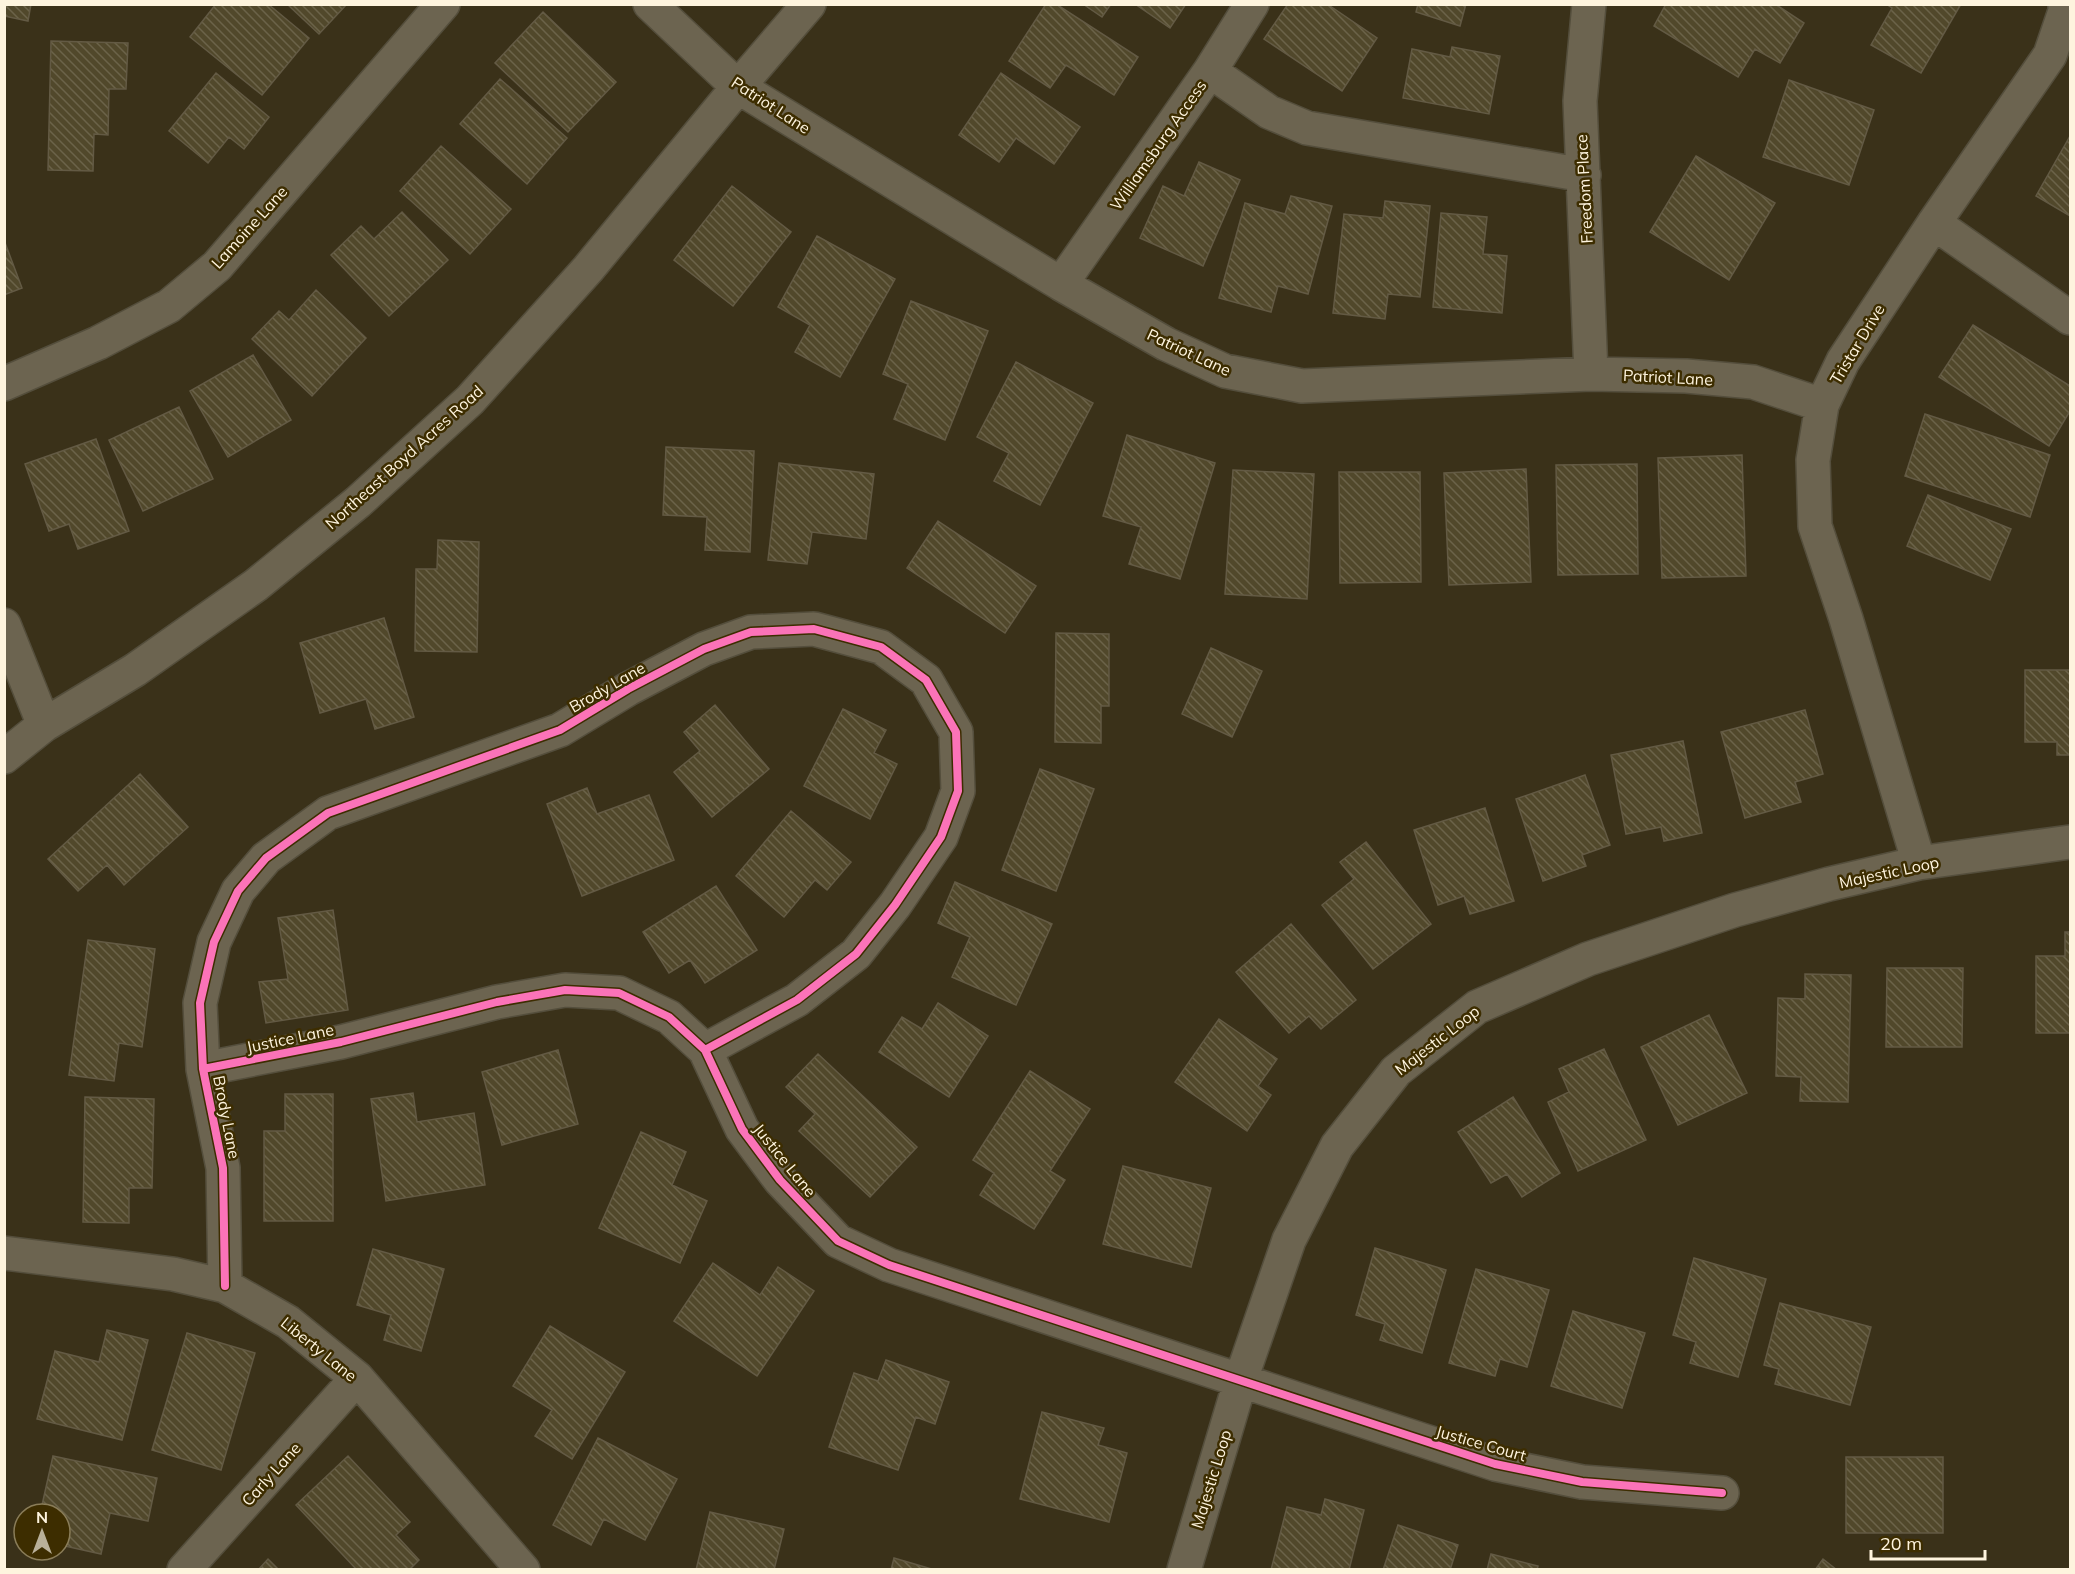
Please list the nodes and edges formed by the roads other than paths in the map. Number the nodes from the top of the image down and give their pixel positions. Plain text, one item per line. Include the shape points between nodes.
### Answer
1 (443, 4) edge
2 (650, 4) edge
3 (809, 4) edge
4 (1252, 4) edge
5 (1589, 4) edge
6 (2065, 4) edge
7 (1210, 71) junction
8 (738, 87) junction
9 (1584, 175) junction
10 (1934, 223) junction
11 (1061, 284) junction
12 (2070, 318) edge
13 (1591, 374) junction
14 (4, 384) edge
15 (1822, 405) junction
16 (4, 625) edge
17 (44, 725) junction
18 (4, 757) edge
19 (2070, 842) edge
20 (1919, 863) junction
21 (705, 1050) junction
22 (203, 1070) junction
23 (4, 1253) edge
24 (225, 1286) junction
25 (357, 1378) junction
26 (1241, 1379) junction
27 (1722, 1493) dead end
28 (184, 1569) edge
29 (523, 1569) edge
30 (1184, 1569) edge

1 - 14 street, Lamoine Lane via 217,266 169,306 98,343
2 - 8 street, Patriot Lane
3 - 8 street, Northeast Boyd Acres Road
4 - 7 street, Williamsburg Access
5 - 9 street, Freedom Place via 1580,101
6 - 10 street, Tristar Drive via 2050,55
7 - 9 street via 1269,112 1307,128
7 - 11 street, Williamsburg Access
8 - 11 street, Patriot Lane
8 - 17 street, Northeast Boyd Acres Road via 588,269 470,400 358,502 256,585 135,670
9 - 13 street, Freedom Place
10 - 12 street
10 - 15 street, Tristar Drive via 1843,361
11 - 13 street, Patriot Lane via 1166,344 1224,371 1302,386
13 - 15 street, Patriot Lane via 1753,382
15 - 20 street, Tristar Drive via 1813,460 1815,526
16 - 17 street
17 - 18 street, Northeast Boyd Acres Road
19 - 20 street, Majestic Loop
20 - 26 street, Majestic Loop via 1735,910 1587,959 1477,1007 1396,1071 1337,1146 1289,1240
21 - 22 street, Justice Lane via 669,1017 619,993 565,990
21 - 22 street, Brody Lane via 797,1000 856,954 941,837 958,791 956,732 926,680 881,646 814,629 751,632 704,649 628,688 560,730 328,813 266,858 238,891 214,942 200,1003
21 - 26 street, Justice Lane via 742,1129 780,1180 838,1241 890,1265
22 - 24 street, Brody Lane via 223,1168
23 - 24 street, Liberty Lane via 173,1274
24 - 25 street, Liberty Lane via 288,1322
25 - 28 street, Carly Lane
25 - 29 street, Liberty Lane
26 - 27 street, Justice Court via 1495,1464 1582,1482
26 - 30 street, Majestic Loop

